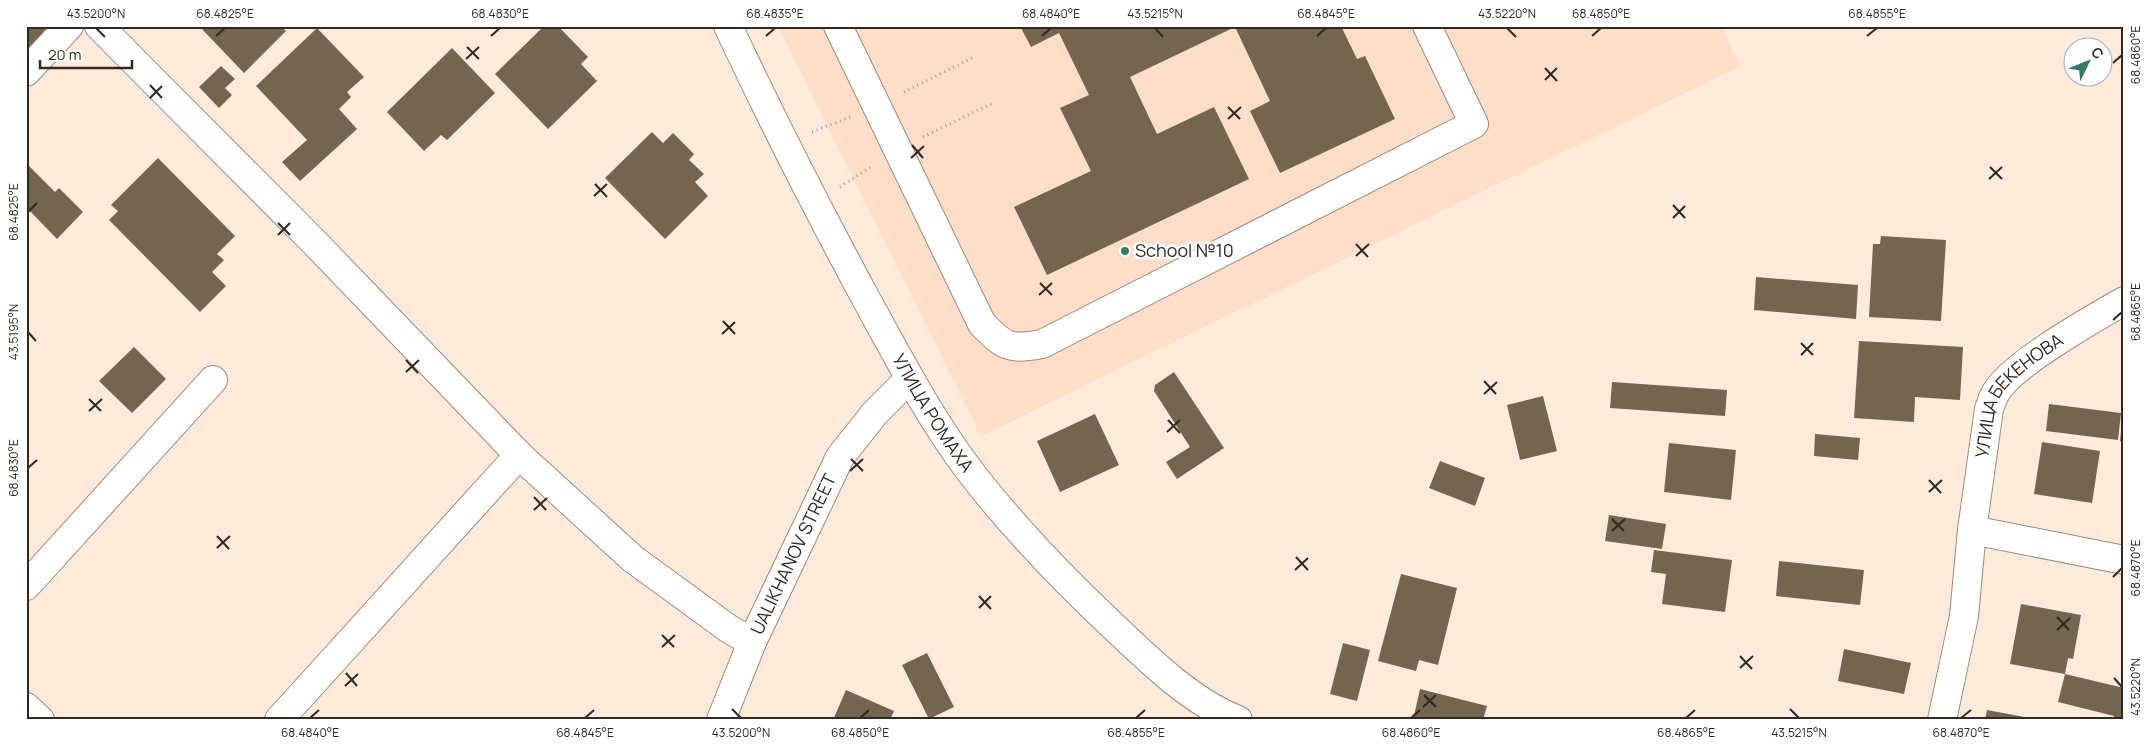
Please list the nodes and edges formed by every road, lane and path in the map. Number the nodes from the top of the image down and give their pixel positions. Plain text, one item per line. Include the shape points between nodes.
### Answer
1 (69, 26) edge
2 (99, 26) edge
3 (728, 26) edge
4 (838, 26) edge
5 (1427, 26) edge
6 (26, 72) edge
7 (2124, 301) edge
8 (909, 379) junction
9 (213, 380) dead end
10 (519, 455) junction
11 (1972, 530) junction
12 (2124, 560) edge
13 (26, 586) edge
14 (752, 642) junction
15 (26, 708) edge
16 (40, 720) edge
17 (279, 720) edge
18 (721, 720) edge
19 (1238, 720) edge
20 (1942, 720) edge

1 - 6 street
2 - 10 street via 315,243
3 - 8 street, УЛИЦА РОМАХА via 784,144
4 - 5 street via 982,324 998,340 1009,347 1016,347 1042,344 1474,124
7 - 11 street, УЛИЦА БЕКЕНОВА via 2072,331 2019,370 1995,393 1989,409
8 - 14 street, UALIKHANOV STREET via 875,412 840,457
8 - 19 street, УЛИЦА РОМАХА via 971,472 1024,536 1075,590 1164,675
9 - 13 street
10 - 14 street via 633,559
10 - 17 street
11 - 12 street
11 - 20 street, УЛИЦА БЕКЕНОВА via 1964,616
14 - 18 street, UALIKHANOV STREET
15 - 16 street

